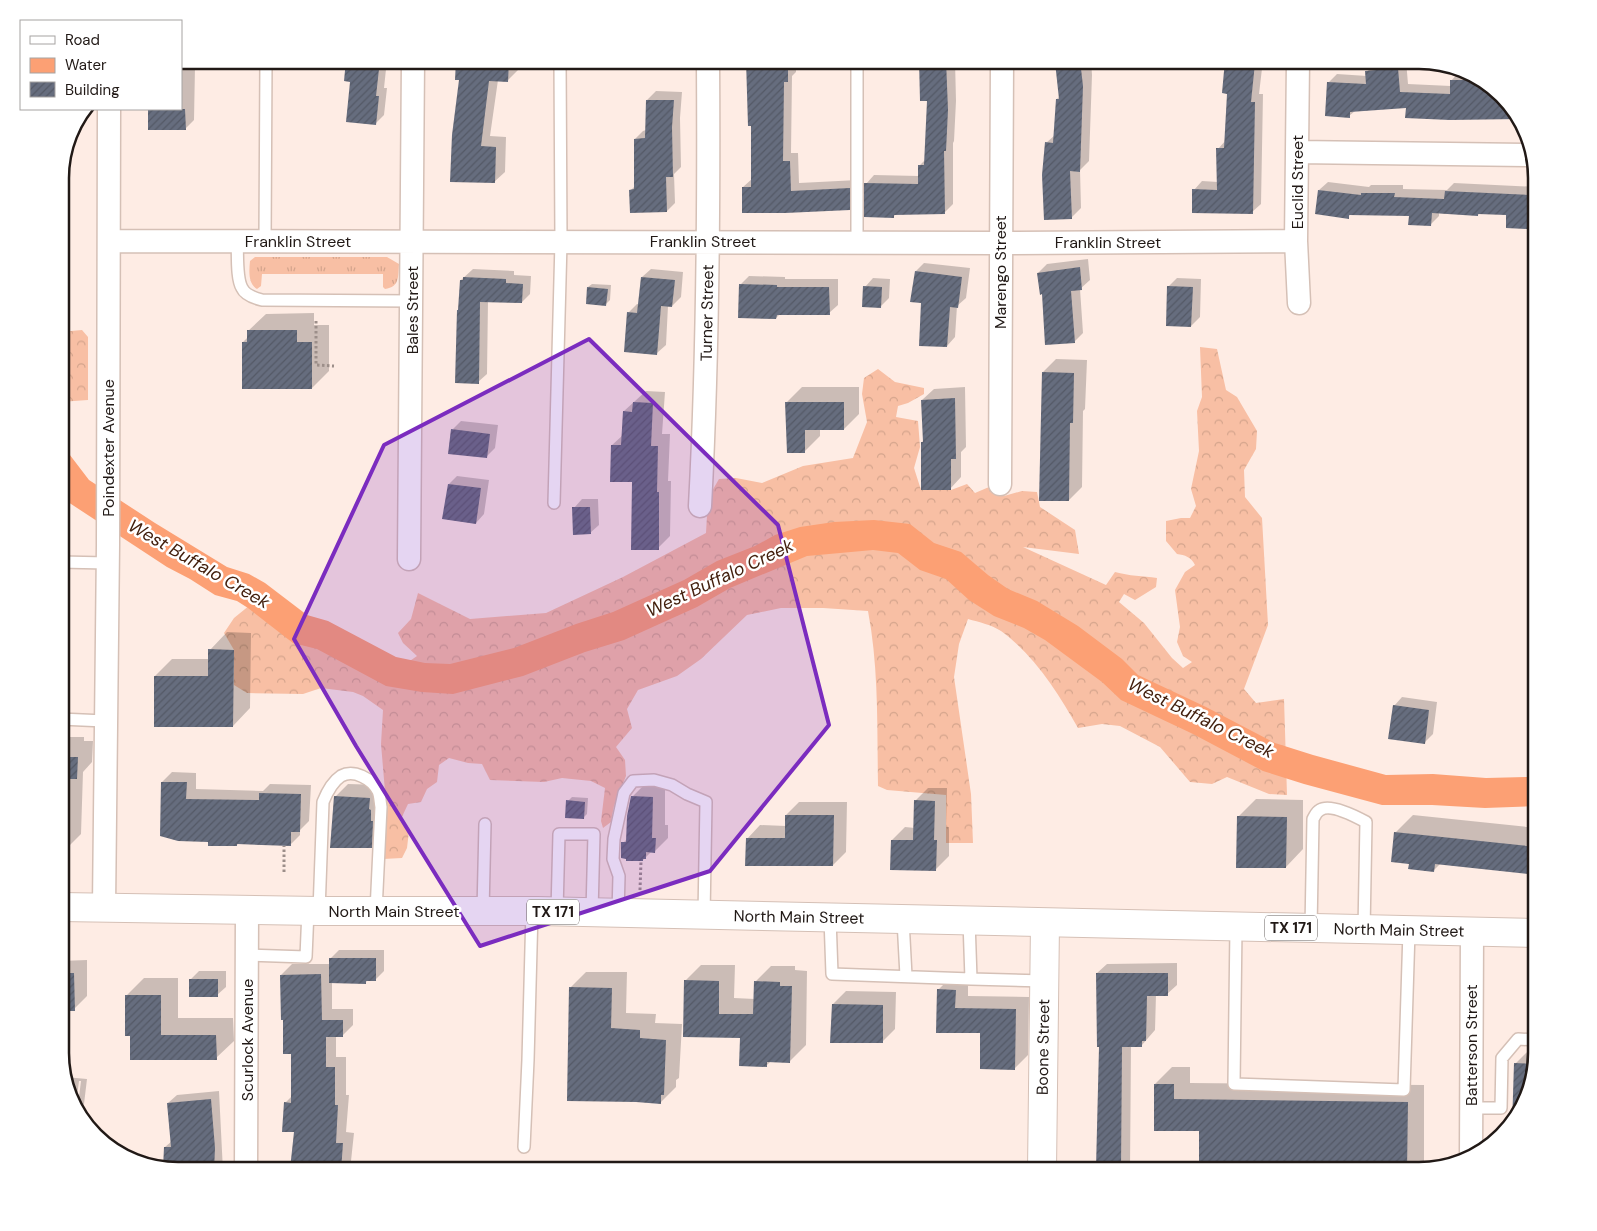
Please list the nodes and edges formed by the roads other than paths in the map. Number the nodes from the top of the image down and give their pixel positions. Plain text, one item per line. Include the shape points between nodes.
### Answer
1 (266, 69) edge
2 (413, 69) edge
3 (560, 69) edge
4 (708, 69) edge
5 (857, 69) edge
6 (1002, 69) edge
7 (1298, 69) edge
8 (109, 110) edge
9 (1297, 152) junction
10 (1526, 155) edge
11 (237, 240) junction
12 (265, 240) junction
13 (109, 241) junction
14 (412, 241) junction
15 (709, 241) junction
16 (1296, 241) junction
17 (561, 242) junction
18 (857, 242) junction
19 (1000, 243) junction
20 (412, 301) junction
21 (1299, 303) dead end
22 (1000, 484) dead end
23 (554, 503) dead end
24 (700, 506) dead end
25 (108, 554) junction
26 (409, 559) dead end
27 (69, 560) edge
28 (69, 720) edge
29 (105, 721) junction
30 (485, 824) dead end
31 (69, 907) edge
32 (104, 907) junction
33 (247, 909) junction
34 (313, 910) junction
35 (376, 911) junction
36 (483, 911) junction
37 (545, 911) junction
38 (617, 913) junction
39 (704, 915) junction
40 (830, 918) junction
41 (903, 920) junction
42 (969, 922) junction
43 (1045, 923) junction
44 (1236, 927) junction
45 (1310, 928) junction
46 (1364, 930) junction
47 (1409, 931) junction
48 (1472, 932) junction
49 (1528, 933) edge
50 (247, 955) junction
51 (906, 976) junction
52 (971, 979) junction
53 (1044, 981) junction
54 (1528, 1040) edge
55 (1472, 1108) junction
56 (524, 1147) dead end
57 (1471, 1149) edge
58 (246, 1162) edge
59 (1042, 1162) edge

1 - 12 lane
2 - 14 street, Bales Street
3 - 17 lane
4 - 15 street, Turner Street
5 - 18 lane
6 - 19 street, Marengo Street
7 - 9 street, Euclid Street
8 - 13 street, Poindexter Avenue
9 - 10 street
9 - 16 street, Euclid Street
11 - 12 street, Franklin Street
11 - 13 street, Franklin Street
11 - 20 lane via 239,279 242,289 251,297 262,300
12 - 14 street, Franklin Street
13 - 25 street, Poindexter Avenue
14 - 17 street, Franklin Street
14 - 20 street, Bales Street
15 - 17 street, Franklin Street
15 - 18 street, Franklin Street
15 - 24 street, Turner Street
16 - 19 street, Franklin Street
16 - 21 street, Euclid Street
17 - 23 lane
18 - 19 street, Franklin Street
19 - 22 street, Marengo Street
20 - 26 street, Bales Street
25 - 27 lane
25 - 29 street, Poindexter Avenue
28 - 29 lane
29 - 32 street, Poindexter Avenue
30 - 36 lane
31 - 32 main road, North Main Street / TX 171
32 - 33 main road, North Main Street / TX 171
33 - 34 main road, North Main Street / TX 171
33 - 50 street, Scurlock Avenue
34 - 35 main road, North Main Street / TX 171
34 - 35 lane via 323,802 330,787 342,776 356,774 370,782 378,792 381,807
34 - 50 lane via 306,956
35 - 36 main road, North Main Street / TX 171
36 - 37 main road, North Main Street / TX 171
37 - 38 main road, North Main Street / TX 171
37 - 38 lane via 559,834 594,834
37 - 56 lane via 528,1060
38 - 39 main road, North Main Street / TX 171
38 - 39 lane via 619,876 614,859 614,839 624,793 633,781 654,780 706,802
39 - 40 main road, North Main Street / TX 171
40 - 41 main road, North Main Street / TX 171
40 - 51 lane via 832,974
41 - 42 main road, North Main Street / TX 171
41 - 51 lane
42 - 43 main road, North Main Street / TX 171
42 - 52 lane
43 - 44 main road, North Main Street / TX 171
43 - 53 main road, Boone Street
44 - 45 main road, North Main Street / TX 171
44 - 47 lane via 1234,1084 1404,1090
45 - 46 main road, North Main Street / TX 171
45 - 46 lane via 1312,819 1318,810 1325,807 1366,822
46 - 47 main road, North Main Street / TX 171
47 - 48 main road, North Main Street / TX 171
48 - 49 main road, North Main Street / TX 171
48 - 55 street, Batterson Street
50 - 58 street, Scurlock Avenue
51 - 52 lane
52 - 53 lane
53 - 59 main road, Boone Street
54 - 55 lane via 1518,1039 1502,1058 1501,1108
55 - 57 street, Batterson Street

